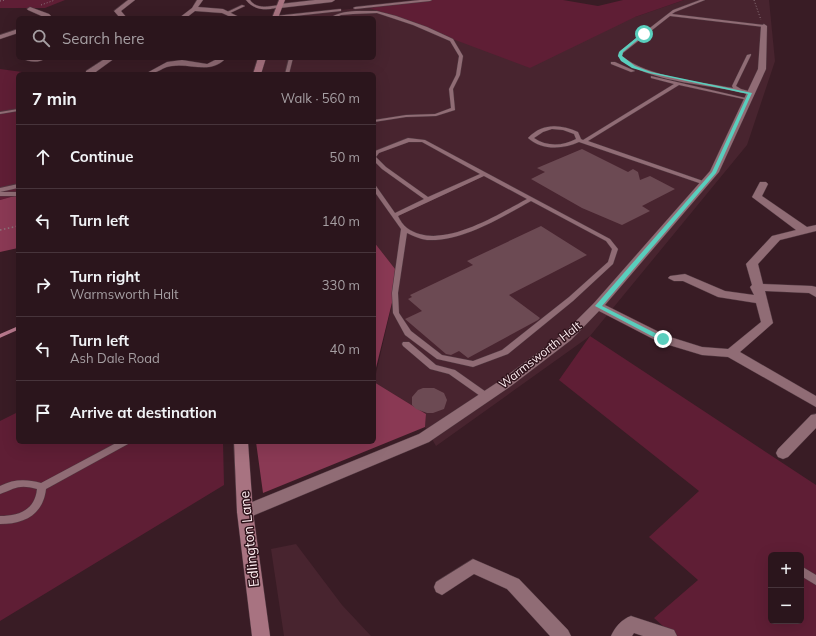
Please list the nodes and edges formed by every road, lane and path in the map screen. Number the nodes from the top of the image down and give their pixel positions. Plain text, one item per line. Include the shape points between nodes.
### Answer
1 (5, 0) edge
2 (132, 0) edge
3 (200, 0) edge
4 (248, 0) edge
5 (332, 0) edge
6 (430, 0) edge
7 (703, 0) edge
8 (754, 0) edge
9 (0, 1) edge
10 (281, 3) edge
11 (243, 6) dead end
12 (30, 9) dead end
13 (194, 9) junction
14 (227, 13) junction
15 (669, 14) junction
16 (48, 16) edge
17 (122, 16) edge
18 (185, 16) edge
19 (233, 16) edge
20 (276, 16) edge
21 (292, 16) edge
22 (333, 16) edge
23 (764, 26) junction
24 (16, 31) edge
25 (2, 34) edge
26 (749, 55) dead end
27 (108, 60) edge
28 (220, 60) dead end
29 (261, 60) edge
30 (290, 60) edge
31 (613, 63) dead end
32 (92, 72) edge
33 (152, 72) edge
34 (258, 72) edge
35 (288, 72) edge
36 (678, 83) junction
37 (746, 94) junction
38 (16, 110) edge
39 (0, 113) edge
40 (376, 120) edge
41 (581, 141) junction
42 (376, 154) edge
43 (376, 159) edge
44 (484, 174) junction
45 (704, 184) junction
46 (763, 184) dead end
47 (16, 186) edge
48 (0, 190) edge
49 (376, 190) edge
50 (0, 194) edge
51 (16, 194) edge
52 (530, 199) junction
53 (428, 200) junction
54 (394, 215) junction
55 (16, 226) edge
56 (404, 229) junction
57 (0, 230) edge
58 (811, 230) edge
59 (683, 275) dead end
60 (756, 287) junction
61 (816, 293) edge
62 (760, 300) junction
63 (598, 306) junction
64 (406, 344) dead end
65 (732, 353) junction
66 (486, 396) junction
67 (816, 402) edge
68 (816, 420) edge
69 (121, 444) edge
70 (241, 444) edge
71 (784, 453) dead end
72 (42, 487) junction
73 (0, 490) edge
74 (245, 512) junction
75 (0, 520) edge
76 (804, 572) edge
77 (816, 581) edge
78 (442, 587) dead end
79 (261, 636) edge
80 (562, 636) edge
81 (620, 636) edge
82 (668, 636) edge

1 - 9 path
2 - 17 street via 117,11
3 - 13 street
4 - 10 lane via 252,6 257,7
5 - 10 street
6 - 21 lane
7 - 15 lane
8 - 23 path
10 - 20 main road
11 - 14 lane
12 - 16 street
13 - 14 street
13 - 18 street
14 - 19 street
15 - 23 lane
15 - 37 lane via 621,52 622,60 650,73
22 - 40 lane via 344,13 378,12 452,40 461,56 458,75 451,89 453,109 436,115
23 - 37 street, Warmsworth Halt via 762,69
24 - 25 street
26 - 37 lane via 734,86
27 - 32 street
28 - 33 street via 208,66 182,62 166,64
29 - 34 main road
30 - 35 lane
31 - 36 lane
36 - 37 lane
36 - 41 lane
37 - 45 street, Warmsworth Halt via 714,172
38 - 39 lane
41 - 41 lane via 574,132 552,127 531,138 539,143 554,146
41 - 45 lane
42 - 44 lane via 408,140 418,139
43 - 53 lane
44 - 52 lane
44 - 53 lane
45 - 63 street, Warmsworth Halt
46 - 58 street via 757,197
47 - 48 lane
49 - 54 lane
50 - 51 lane
52 - 56 lane via 502,214 442,237 417,236
52 - 56 lane via 608,240 615,249 611,262 571,299 505,352 473,364 440,357 408,332 396,312 395,293
53 - 54 lane
54 - 56 lane
55 - 57 path
58 - 60 street via 776,238 752,264
59 - 62 street via 722,294
60 - 61 street via 812,290
60 - 62 street
62 - 65 street via 767,323
63 - 65 street via 663,339 702,351
63 - 66 street, Warmsworth Halt via 567,337
64 - 66 lane via 433,367 452,372
65 - 67 street
66 - 74 street, Warmsworth Halt via 424,438
68 - 71 street
69 - 72 lane
70 - 74 main road, Edlington Lane
72 - 73 lane via 26,482 11,484
72 - 75 lane via 39,505 18,520
74 - 79 main road, Edlington Lane
76 - 77 lane
78 - 80 street via 473,566 513,584
81 - 82 street via 631,624

